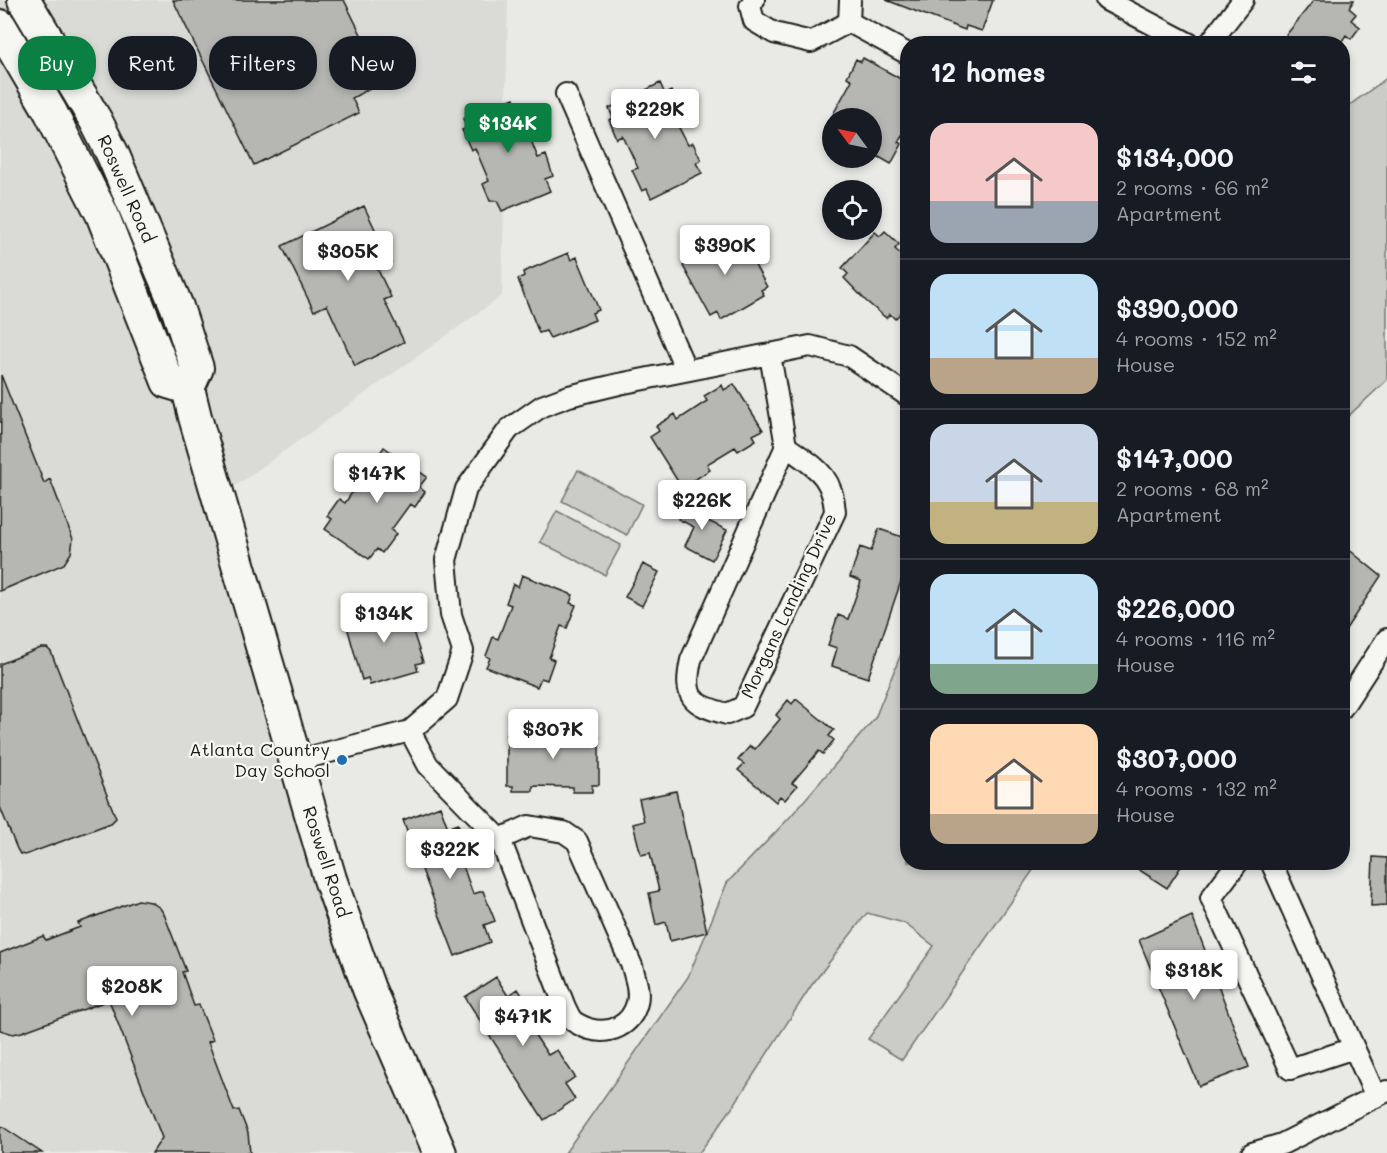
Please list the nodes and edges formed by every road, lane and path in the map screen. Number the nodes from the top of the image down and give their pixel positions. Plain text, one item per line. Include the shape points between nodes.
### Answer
1 (24, 0) edge
2 (754, 0) edge
3 (850, 0) edge
4 (1106, 0) edge
5 (1243, 0) edge
6 (849, 22) junction
7 (0, 26) edge
8 (1175, 36) edge
9 (1215, 36) edge
10 (900, 50) edge
11 (566, 94) dead end
12 (770, 355) junction
13 (686, 370) junction
14 (188, 388) junction
15 (900, 391) edge
16 (786, 446) junction
17 (1387, 639) edge
18 (1350, 696) edge
19 (410, 731) junction
20 (295, 761) junction
21 (500, 839) junction
22 (1232, 870) edge
23 (1275, 870) edge
24 (1354, 1048) junction
25 (1382, 1094) edge
26 (1283, 1149) edge
27 (440, 1153) edge
28 (1252, 1153) edge

1 - 14 main road, Roswell Road via 113,155 177,307 198,368
2 - 6 street via 750,6 754,21 774,33 811,42
3 - 6 street
4 - 8 street
5 - 9 street
6 - 10 street
7 - 14 main road, Roswell Road via 50,111 102,214 168,382
11 - 13 street
12 - 13 street
12 - 15 street via 810,346 849,356
12 - 16 street
13 - 19 street via 569,396 542,406 509,429 466,489 446,560 451,615 463,651 447,699
14 - 20 main road, Roswell Road
16 - 16 street, Morgans Landing Drive via 690,660 686,682 692,699 708,709 728,714 743,707 835,512 829,482
17 - 18 street
19 - 20 street
19 - 21 street via 428,765
20 - 27 main road, Roswell Road via 330,879 369,989
21 - 21 street via 573,1021 601,1032 616,1030 633,1012 638,987 577,841 564,832 529,825
22 - 24 street via 1211,898 1290,1069
23 - 24 street
24 - 25 street
25 - 26 street
26 - 28 street

